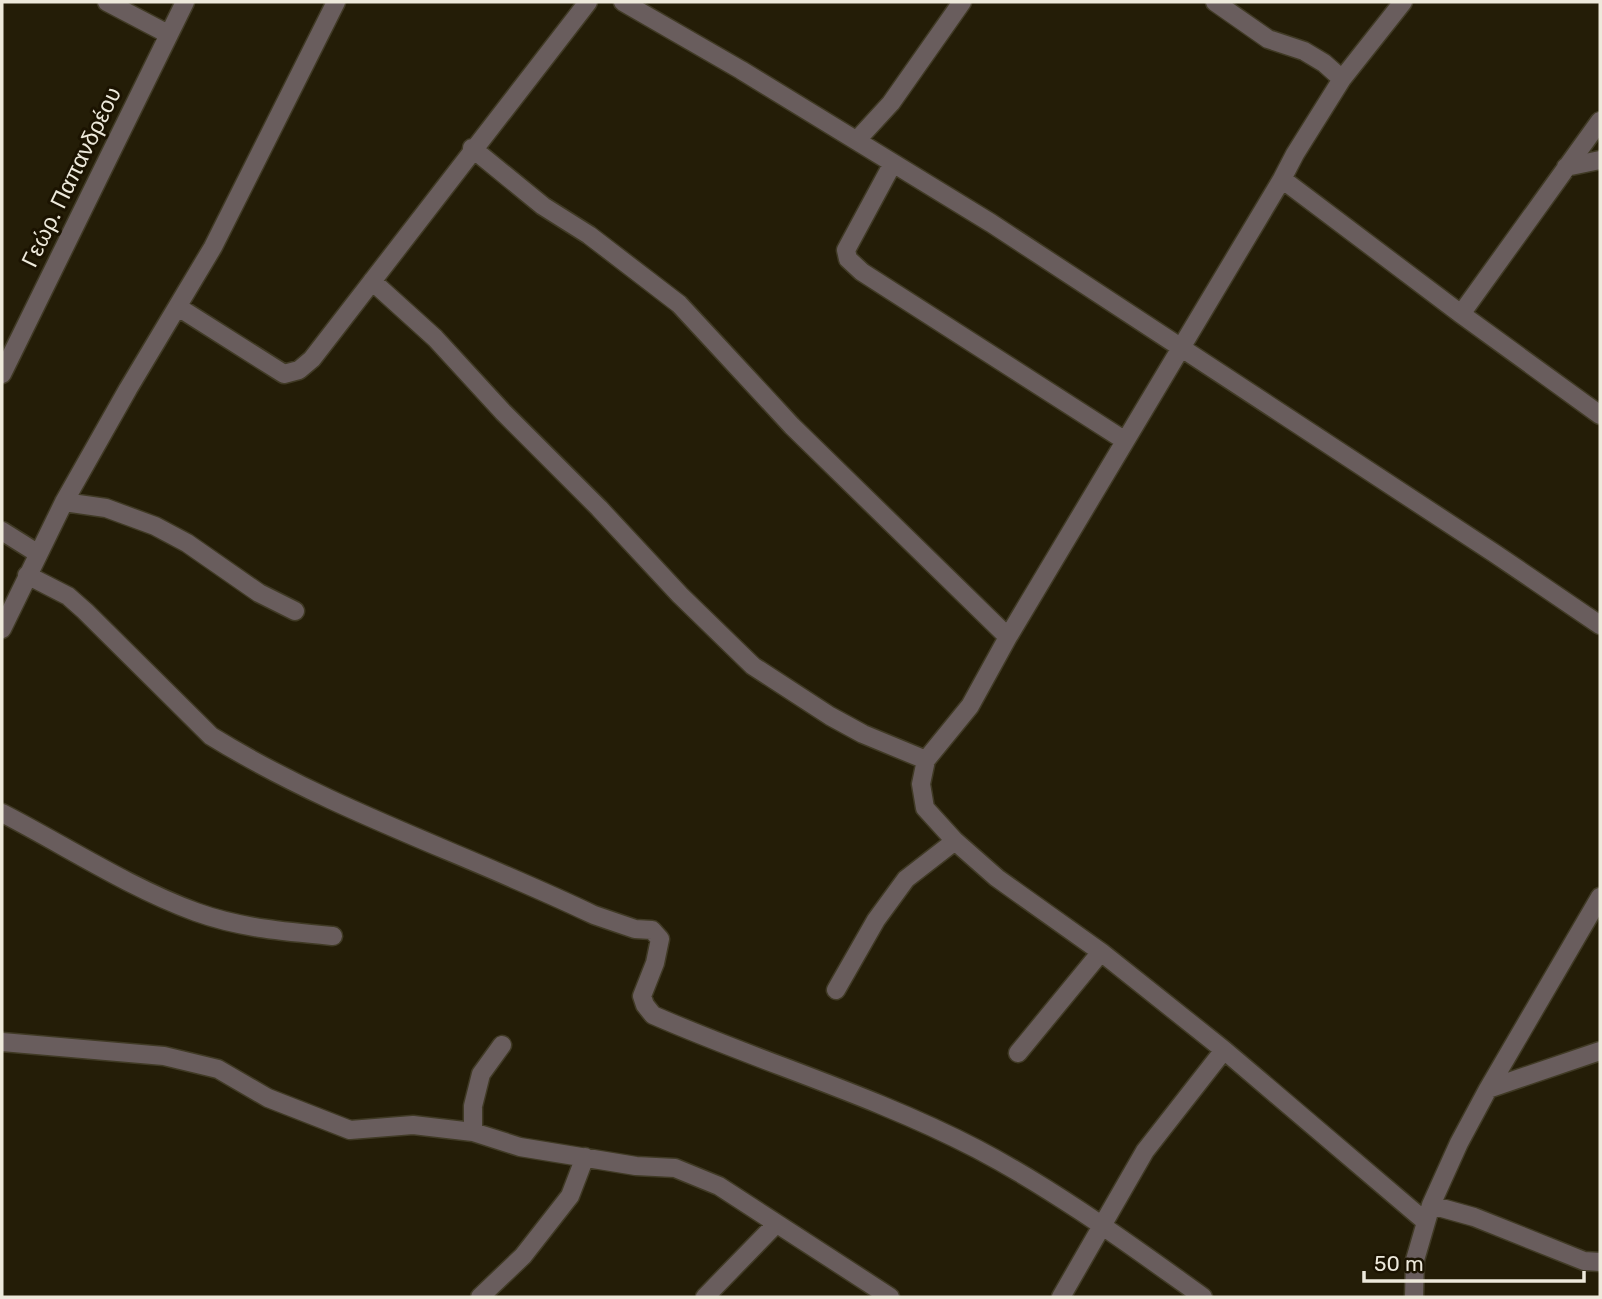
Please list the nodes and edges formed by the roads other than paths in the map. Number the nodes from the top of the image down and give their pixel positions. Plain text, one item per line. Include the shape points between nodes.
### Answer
1 (107, 2) edge
2 (185, 2) edge
3 (336, 2) edge
4 (588, 2) edge
5 (622, 2) edge
6 (962, 2) edge
7 (1215, 2) edge
8 (1403, 2) edge
9 (168, 34) junction
10 (1342, 79) junction
11 (1600, 121) edge
12 (857, 140) junction
13 (472, 148) junction
14 (1600, 160) edge
15 (893, 163) junction
16 (1566, 167) junction
17 (1282, 179) junction
18 (372, 281) junction
19 (178, 307) junction
20 (1461, 314) junction
21 (1180, 346) junction
22 (2, 374) edge
23 (1600, 415) edge
24 (1124, 440) junction
25 (64, 502) junction
26 (2, 531) edge
27 (37, 554) junction
28 (27, 575) junction
29 (295, 611) dead end
30 (1600, 625) edge
31 (2, 629) edge
32 (1008, 637) junction
33 (926, 760) junction
34 (2, 813) edge
35 (955, 841) junction
36 (1600, 897) edge
37 (333, 936) dead end
38 (1101, 952) junction
39 (836, 990) dead end
40 (2, 1042) edge
41 (502, 1045) dead end
42 (1224, 1050) junction
43 (1600, 1051) edge
44 (1018, 1053) dead end
45 (1488, 1088) junction
46 (473, 1132) junction
47 (585, 1157) junction
48 (1431, 1205) junction
49 (1426, 1222) junction
50 (776, 1224) junction
51 (1102, 1225) junction
52 (1600, 1262) edge
53 (480, 1297) edge
54 (705, 1297) edge
55 (890, 1297) edge
56 (1061, 1297) edge
57 (1203, 1297) edge
58 (1414, 1297) edge

1 - 9 street
2 - 9 street, Γεώρ. Παπανδρέου
3 - 19 street via 239,197
4 - 13 street
5 - 12 street
6 - 12 street via 891,103
7 - 10 street via 1268,39 1324,63
8 - 10 street
9 - 22 street, Γεώρ. Παπανδρέου
10 - 17 street
11 - 16 street
12 - 15 street
13 - 18 street
13 - 32 street via 543,206 680,304 836,471
14 - 16 street
15 - 21 street
15 - 24 street via 846,250 848,259
16 - 20 street
17 - 20 street
17 - 21 street
18 - 19 street via 312,359 299,370 284,374
18 - 33 street via 435,338 753,666 863,734
19 - 25 street
20 - 23 street
21 - 24 street
21 - 30 street
24 - 32 street
25 - 27 street
25 - 29 street via 106,508 155,526
26 - 27 street
27 - 28 street
28 - 31 street
28 - 51 street via 68,596 211,736 237,752 349,807 594,915 652,930 660,939 642,996 653,1015 843,1089 976,1149
32 - 33 street via 970,706
33 - 35 street via 920,784 925,808
34 - 37 street via 129,882 198,913 270,930
35 - 38 street via 996,878
35 - 39 street via 906,879 876,920
36 - 45 street
38 - 42 street
38 - 44 street
40 - 46 street via 164,1056 218,1069 268,1098 350,1130 413,1125
41 - 46 street via 481,1074 473,1106
42 - 49 street
42 - 51 street via 1145,1151
43 - 45 street
45 - 48 street
46 - 47 street via 520,1147
47 - 50 street via 675,1168 719,1186
47 - 53 street via 570,1195 523,1256
48 - 49 street
48 - 52 street via 1474,1217 1584,1261
49 - 58 street via 1415,1259
50 - 54 street
50 - 55 street
51 - 56 street
51 - 57 street

